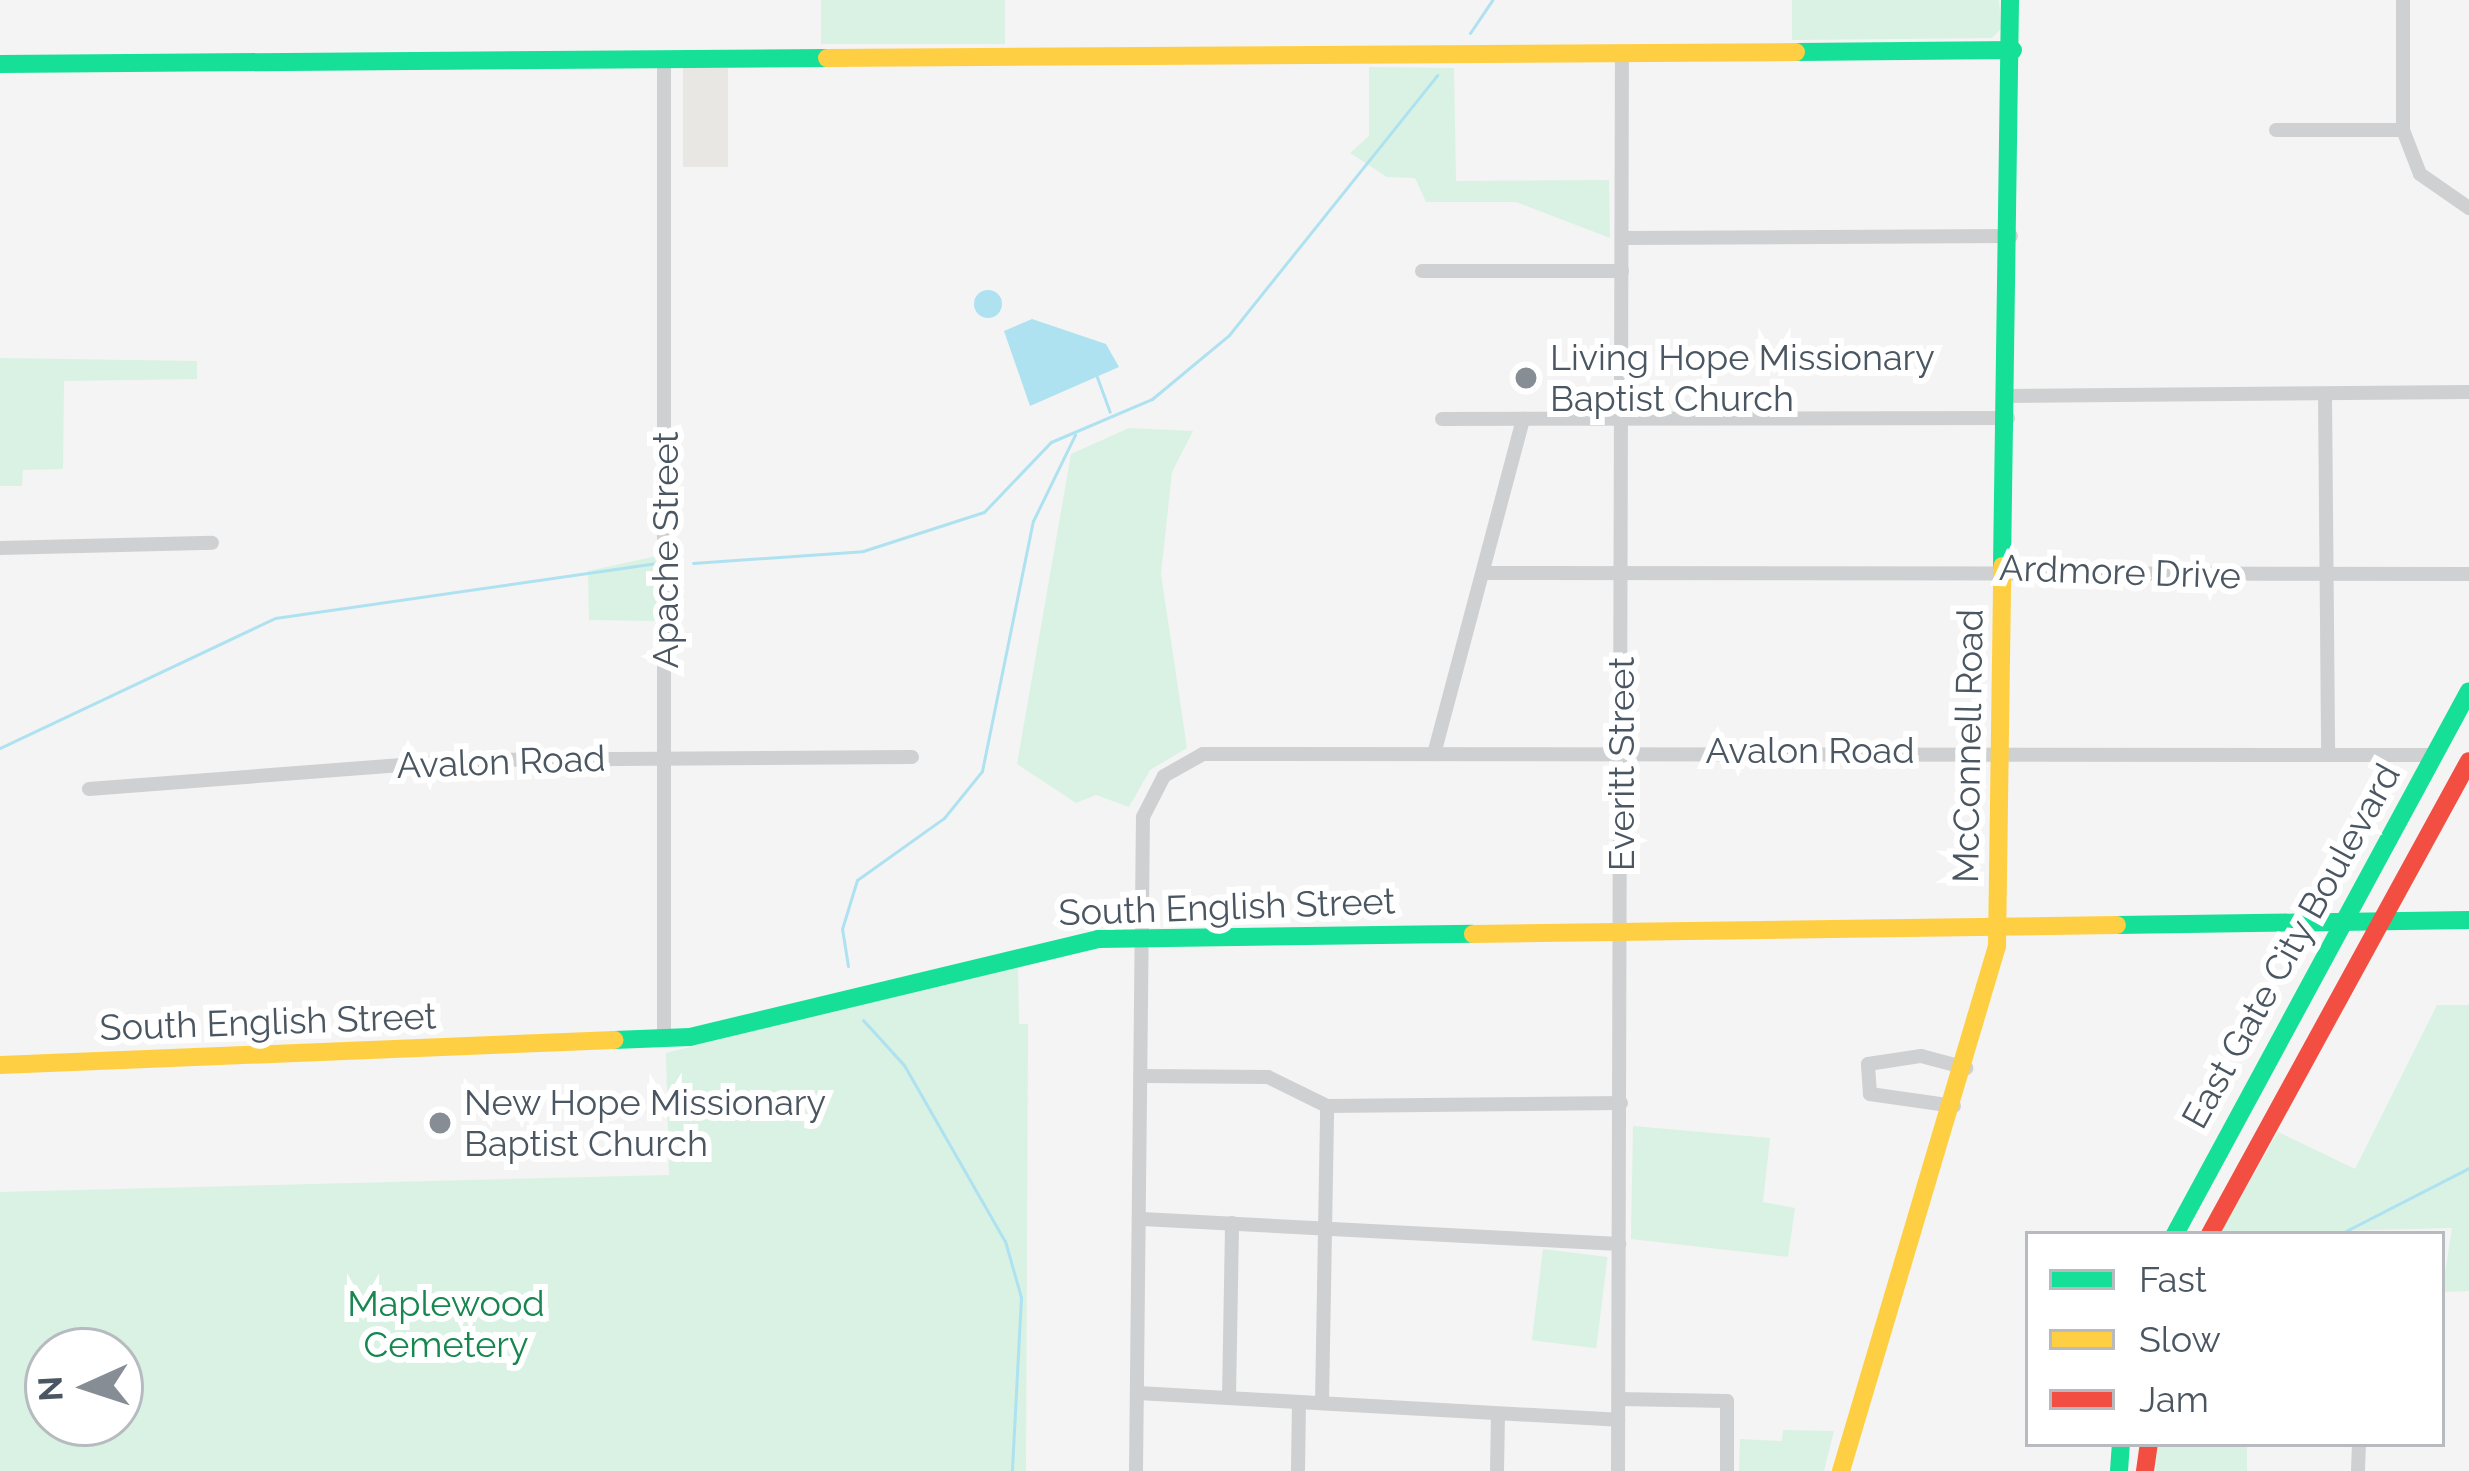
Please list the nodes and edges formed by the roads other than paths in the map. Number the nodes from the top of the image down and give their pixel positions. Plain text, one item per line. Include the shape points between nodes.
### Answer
1 (2010, 0) edge
2 (2403, 0) edge
3 (2013, 50) junction
4 (1622, 57) junction
5 (664, 61) junction
6 (0, 64) edge
7 (2276, 130) dead end
8 (2403, 130) junction
9 (2469, 208) edge
10 (2012, 236) junction
11 (1622, 238) junction
12 (1422, 271) dead end
13 (1622, 271) junction
14 (2469, 392) edge
15 (2325, 394) junction
16 (2009, 396) junction
17 (2008, 418) junction
18 (1442, 419) dead end
19 (1523, 419) junction
20 (1621, 421) junction
21 (212, 543) dead end
22 (0, 548) edge
23 (1620, 572) junction
24 (2005, 572) junction
25 (1484, 573) junction
26 (2469, 574) edge
27 (2326, 576) junction
28 (2469, 691) edge
29 (1622, 753) junction
30 (1434, 754) junction
31 (2002, 754) junction
32 (2328, 754) junction
33 (2434, 755) junction
34 (665, 757) junction
35 (912, 757) dead end
36 (2469, 761) edge
37 (89, 789) dead end
38 (2402, 813) junction
39 (2469, 920) edge
40 (2380, 921) junction
41 (2342, 922) junction
42 (1997, 923) junction
43 (1623, 935) junction
44 (1145, 938) junction
45 (2320, 1032) junction
46 (664, 1040) junction
47 (0, 1065) edge
48 (1966, 1068) junction
49 (1143, 1076) junction
50 (1621, 1103) junction
51 (1327, 1106) junction
52 (1954, 1106) junction
53 (1142, 1219) junction
54 (1232, 1223) junction
55 (1324, 1228) junction
56 (2177, 1231) edge
57 (2212, 1231) edge
58 (1619, 1244) junction
59 (1138, 1394) junction
60 (1229, 1398) junction
61 (1618, 1399) junction
62 (1299, 1402) junction
63 (1322, 1403) junction
64 (1498, 1414) junction
65 (1618, 1420) junction
66 (1136, 1471) edge
67 (1298, 1471) edge
68 (1497, 1471) edge
69 (1618, 1471) edge
70 (1727, 1471) edge
71 (1841, 1471) edge

1 - 3 street, McConnell Road
2 - 8 street
3 - 4 street
3 - 10 street, McConnell Road
4 - 5 street
4 - 11 street, Everitt Street
5 - 6 street
5 - 34 street, Apache Street
7 - 8 street
8 - 9 street via 2420,174
10 - 11 street
10 - 16 street, McConnell Road
11 - 13 street, Everitt Street
12 - 13 street
13 - 20 street, Everitt Street
14 - 15 street
15 - 16 street
15 - 27 street
16 - 17 street, McConnell Road
17 - 20 street
17 - 24 street, McConnell Road
18 - 19 street
19 - 20 street
19 - 25 street
20 - 23 street, Everitt Street
21 - 22 street
23 - 24 street, Ardmore Drive
23 - 25 street, Ardmore Drive
23 - 29 street, Everitt Street
24 - 27 street, Ardmore Drive
24 - 31 street, McConnell Road
25 - 30 street
26 - 27 street, Ardmore Drive
27 - 32 street
28 - 33 street, East Gate City Boulevard
29 - 30 street, Avalon Road
29 - 31 street, Avalon Road
29 - 43 street, Everitt Street
30 - 44 street, Avalon Road via 1203,754 1164,776 1143,817
31 - 32 street, Avalon Road
31 - 42 street, McConnell Road
32 - 33 street, Avalon Road
33 - 38 street, East Gate City Boulevard
34 - 35 street, Avalon Road
34 - 37 street, Avalon Road
34 - 46 street, Apache Street
36 - 40 street, East Gate City Boulevard
38 - 40 street via 2372,883
38 - 41 street, East Gate City Boulevard
39 - 40 street, South English Street
40 - 41 street, South English Street
40 - 45 street, East Gate City Boulevard
41 - 42 street, South English Street
41 - 45 street via 2354,947
41 - 56 street, East Gate City Boulevard
42 - 43 street, South English Street
42 - 48 street, McConnell Road
43 - 44 street, South English Street
43 - 50 street, Everitt Street
44 - 46 street, South English Street via 1023,949 755,1026
44 - 49 street, Avalon Road
45 - 57 street, East Gate City Boulevard
46 - 47 street, South English Street
48 - 52 street, McConnell Road
48 - 52 street via 1921,1056 1868,1064 1870,1094
49 - 51 street via 1268,1077
49 - 53 street, Avalon Road
50 - 51 street
50 - 58 street, Everitt Street
51 - 55 street
52 - 71 street, McConnell Road
53 - 54 street
53 - 59 street, Avalon Road
54 - 55 street
54 - 60 street
55 - 58 street
55 - 63 street
58 - 61 street, Everitt Street
59 - 60 street
59 - 66 street, Avalon Road
60 - 62 street
61 - 65 street, Everitt Street
61 - 70 street via 1727,1401
62 - 63 street
62 - 67 street
63 - 64 street
64 - 65 street
64 - 68 street
65 - 69 street, Everitt Street

